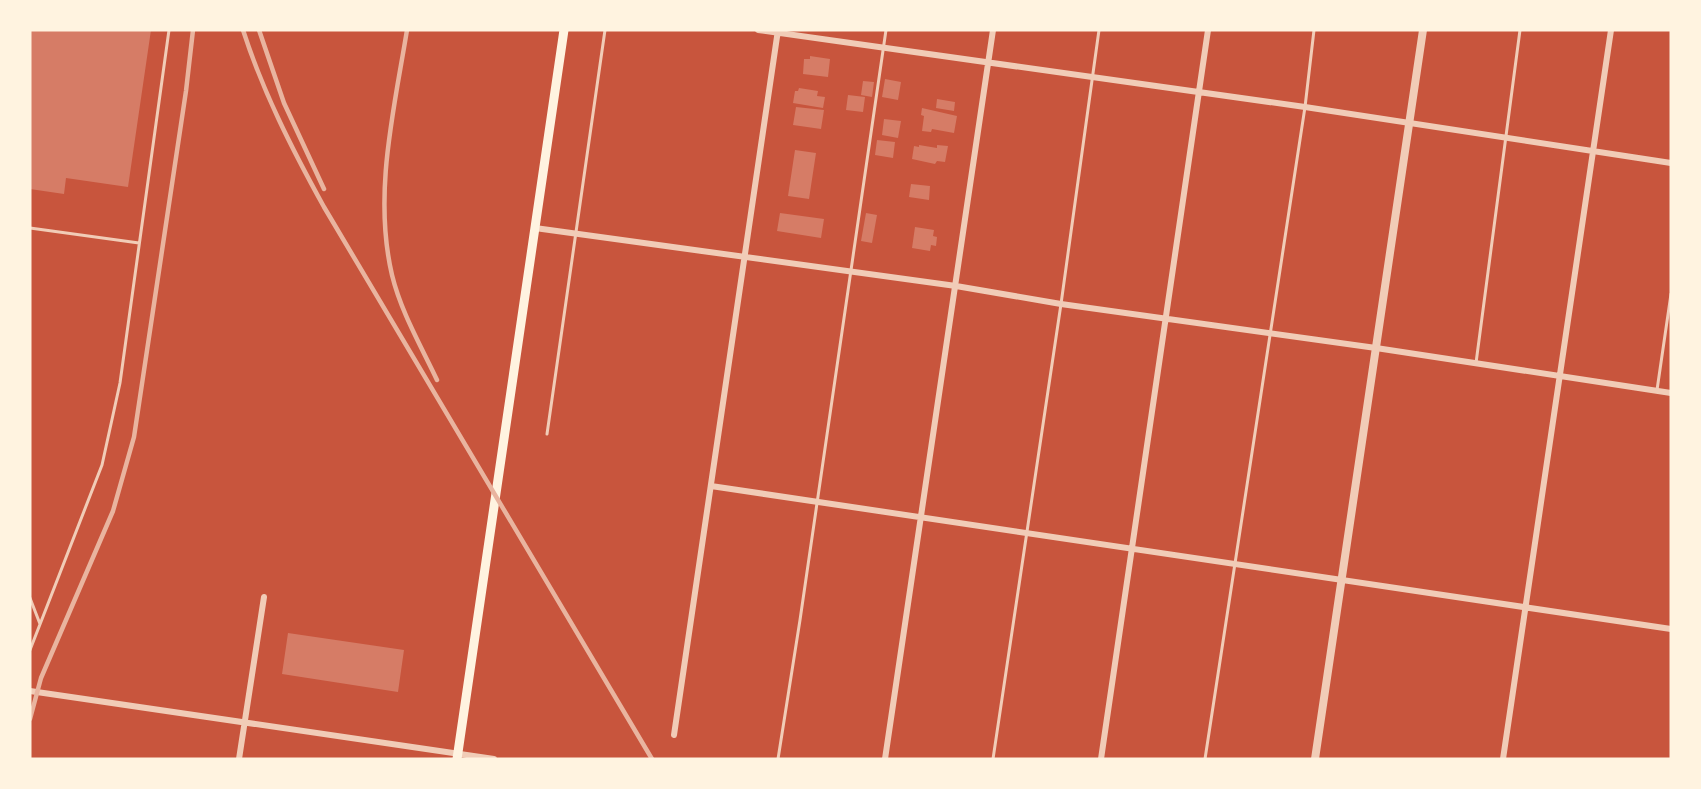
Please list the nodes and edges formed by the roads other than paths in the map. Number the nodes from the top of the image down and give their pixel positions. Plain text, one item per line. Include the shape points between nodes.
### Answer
1 (169, 30) edge
2 (564, 30) edge
3 (605, 30) edge
4 (758, 30) edge
5 (886, 30) edge
6 (993, 30) edge
7 (1099, 30) edge
8 (1208, 30) edge
9 (1314, 30) edge
10 (1423, 30) edge
11 (1520, 30) edge
12 (1611, 30) edge
13 (778, 32) edge
14 (884, 49) junction
15 (988, 63) junction
16 (1093, 78) junction
17 (1200, 92) junction
18 (1305, 107) junction
19 (1409, 123) junction
20 (1505, 138) junction
21 (1593, 151) junction
22 (1671, 163) edge
23 (30, 228) edge
24 (535, 228) junction
25 (577, 234) junction
26 (139, 243) junction
27 (744, 258) junction
28 (851, 273) junction
29 (956, 286) junction
30 (1671, 294) edge
31 (1061, 304) junction
32 (1166, 318) junction
33 (1270, 333) junction
34 (1376, 348) junction
35 (1476, 363) junction
36 (1560, 375) junction
37 (1657, 391) junction
38 (1671, 393) edge
39 (547, 434) dead end
40 (711, 486) junction
41 (817, 502) junction
42 (921, 518) junction
43 (1026, 534) junction
44 (1132, 550) junction
45 (1236, 565) junction
46 (1342, 580) junction
47 (264, 597) dead end
48 (30, 598) edge
49 (1525, 608) junction
50 (40, 625) junction
51 (1671, 629) edge
52 (30, 650) edge
53 (30, 691) edge
54 (244, 722) junction
55 (674, 735) dead end
56 (457, 756) edge
57 (239, 759) edge
58 (494, 759) edge
59 (778, 759) edge
60 (885, 759) edge
61 (993, 759) edge
62 (1101, 759) edge
63 (1205, 759) edge
64 (1315, 759) edge
65 (1503, 759) edge

1 - 26 lane
2 - 24 main road
3 - 25 lane
4 - 13 street
5 - 14 lane
6 - 15 street
7 - 16 lane
8 - 17 street
9 - 18 lane
10 - 19 street
11 - 20 lane
12 - 21 street
13 - 14 street
13 - 27 street
14 - 15 street
14 - 28 lane
15 - 16 street
15 - 29 street
16 - 17 street
16 - 31 lane
17 - 18 street
17 - 32 street
18 - 19 street
18 - 33 lane
19 - 20 street
19 - 34 street
20 - 21 street
20 - 35 lane
21 - 22 street
21 - 36 street
23 - 26 lane
24 - 25 street
24 - 56 main road
25 - 27 street
25 - 39 lane
26 - 50 lane via 120,383 102,465
27 - 28 street
27 - 40 street
28 - 29 street
28 - 41 lane
29 - 31 street
29 - 42 street
30 - 37 lane
31 - 32 street
31 - 43 lane
32 - 33 street
32 - 44 street
33 - 34 street
33 - 45 lane
34 - 35 street
34 - 46 street
35 - 36 street
36 - 37 street
36 - 49 street
37 - 38 street
40 - 41 street
40 - 55 street
41 - 42 street
41 - 59 lane
42 - 43 street
42 - 60 street
43 - 44 street
43 - 61 lane
44 - 45 street
44 - 62 street
45 - 46 street
45 - 63 lane
46 - 49 street
46 - 64 street
47 - 54 street
48 - 50 lane
49 - 51 street
49 - 65 street
50 - 52 lane
53 - 54 street
54 - 56 street
54 - 57 street
56 - 58 street

